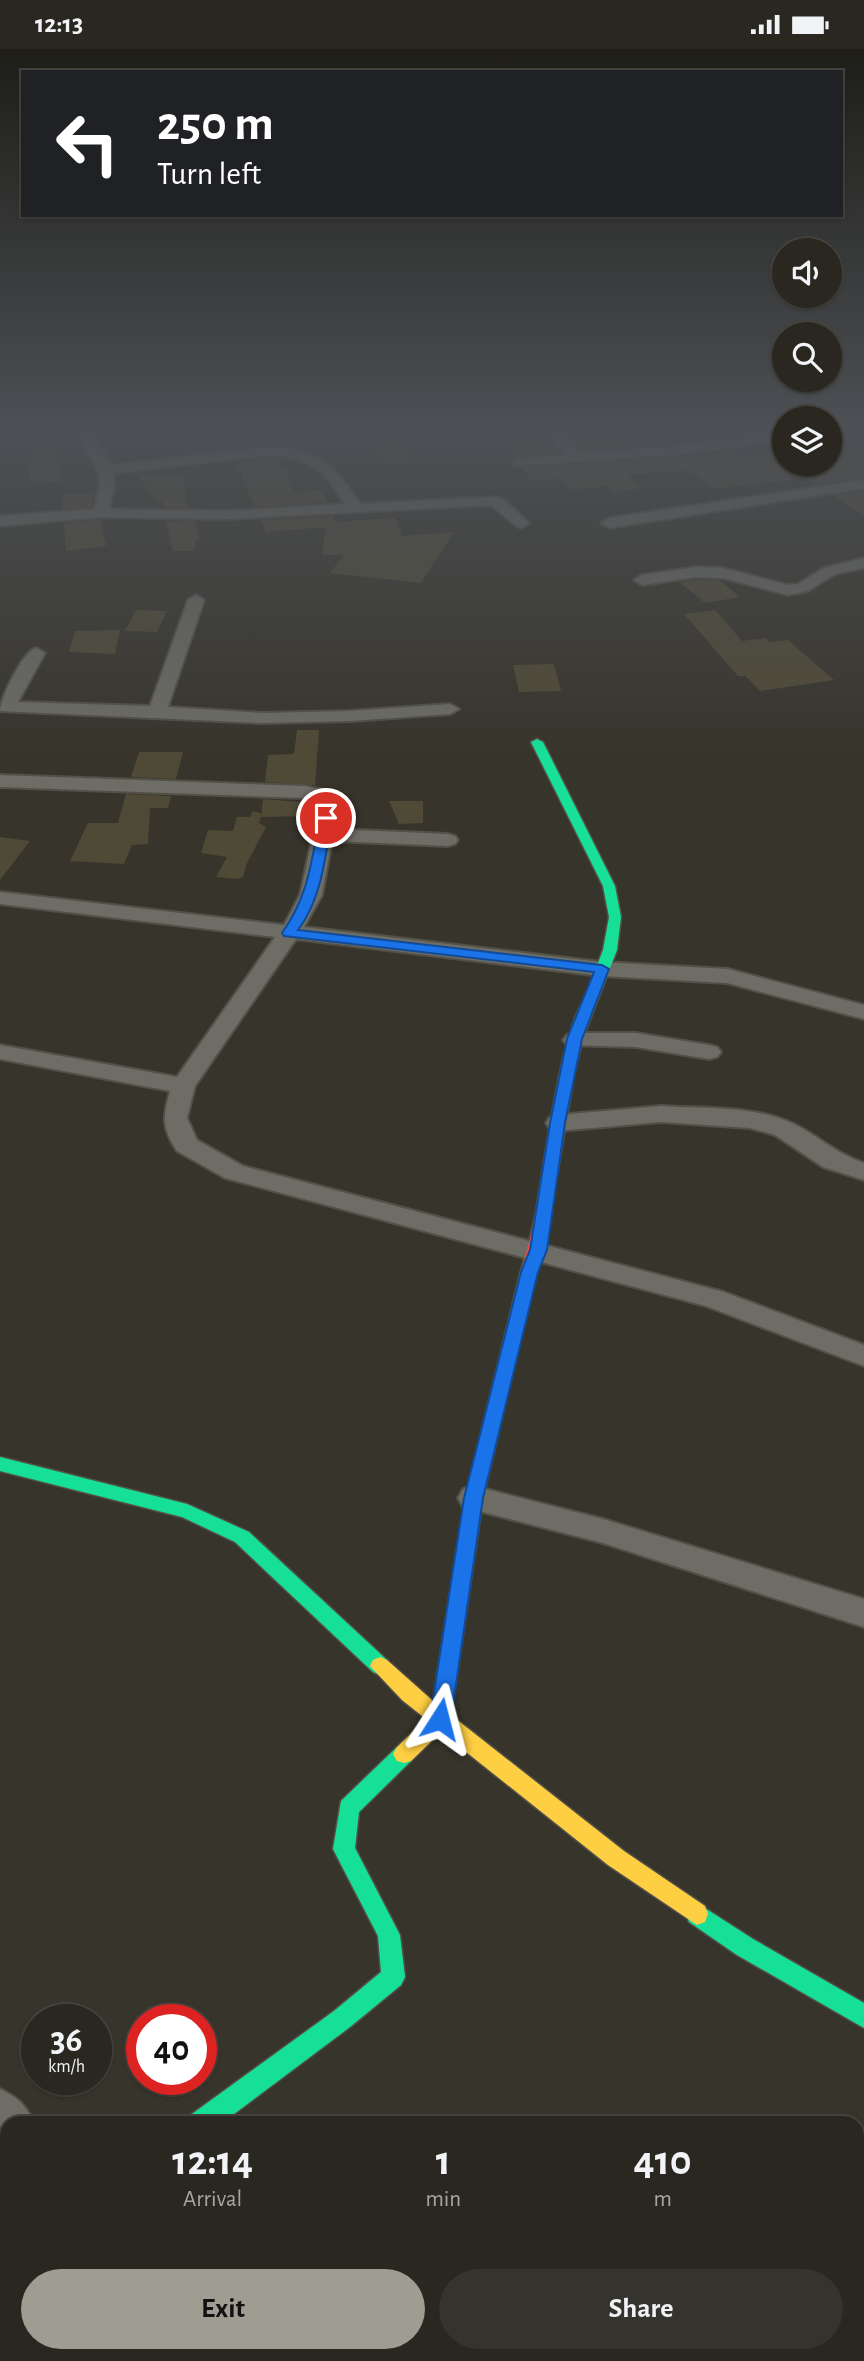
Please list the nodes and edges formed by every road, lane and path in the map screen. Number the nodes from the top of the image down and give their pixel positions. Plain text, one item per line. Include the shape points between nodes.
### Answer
1 (864, 563) edge
2 (642, 580) dead end
3 (195, 600) dead end
4 (36, 653) dead end
5 (4, 706) edge
6 (450, 709) dead end
7 (158, 712) junction
8 (537, 742) dead end
9 (0, 781) edge
10 (323, 835) junction
11 (448, 840) dead end
12 (0, 898) edge
13 (289, 933) junction
14 (602, 969) junction
15 (864, 1011) edge
16 (575, 1039) junction
17 (0, 1052) edge
18 (709, 1052) dead end
19 (183, 1086) junction
20 (558, 1123) junction
21 (864, 1173) edge
22 (538, 1250) junction
23 (864, 1356) edge
24 (0, 1464) edge
25 (474, 1498) junction
26 (864, 1613) edge
27 (440, 1719) junction
28 (864, 2016) edge
29 (210, 2116) edge

1 - 2 street via 830,571 788,590 723,573
3 - 7 street
4 - 5 street
5 - 7 street
6 - 7 street via 262,718
8 - 14 street via 609,886 615,917
9 - 10 street via 322,795 330,800
10 - 11 street
10 - 13 street via 311,895
12 - 13 street
13 - 14 street
13 - 19 street
14 - 15 street via 728,976
14 - 16 street
16 - 18 street via 636,1040
16 - 20 street
17 - 19 street
19 - 22 street via 175,1118 186,1145 234,1172
20 - 21 street via 661,1114 751,1120 784,1129 832,1161
20 - 22 street
22 - 23 street via 714,1299
22 - 25 street
24 - 27 street via 187,1511 242,1537
25 - 26 street via 603,1531
25 - 27 street
27 - 28 street via 616,1858 744,1947
27 - 29 street via 349,1808 344,1849 389,1935 393,1976

